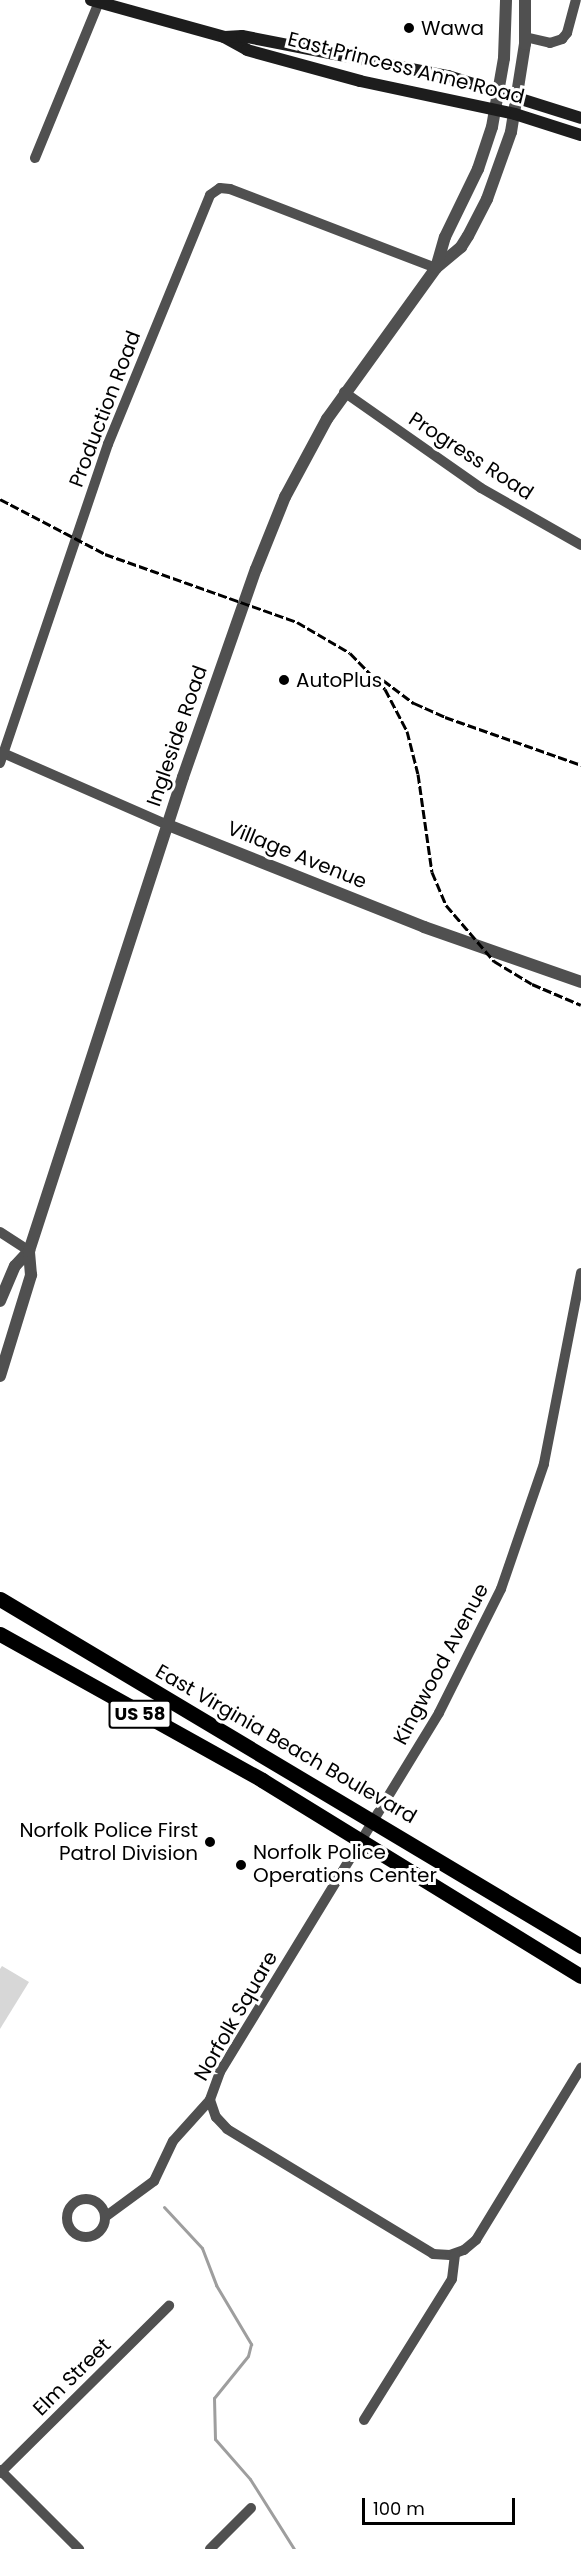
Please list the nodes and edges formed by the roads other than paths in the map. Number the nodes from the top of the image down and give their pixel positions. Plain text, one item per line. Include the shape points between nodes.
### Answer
1 (506, 0) edge
2 (525, 0) edge
3 (576, 0) edge
4 (95, 1) edge
5 (224, 37) junction
6 (525, 37) junction
7 (499, 90) junction
8 (518, 96) junction
9 (496, 109) junction
10 (515, 114) junction
11 (581, 118) edge
12 (581, 135) edge
13 (35, 158) dead end
14 (436, 268) junction
15 (344, 392) junction
16 (581, 545) edge
17 (2, 758) edge
18 (168, 825) junction
19 (581, 982) edge
20 (0, 1232) edge
21 (29, 1251) junction
22 (581, 1273) edge
23 (0, 1301) edge
24 (0, 1376) edge
25 (0, 1599) edge
26 (0, 1635) edge
27 (374, 1819) junction
28 (360, 1841) junction
29 (581, 1946) edge
30 (581, 1976) edge
31 (581, 2068) edge
32 (210, 2100) junction
33 (105, 2217) dead end
34 (455, 2254) junction
35 (169, 2306) dead end
36 (364, 2420) dead end
37 (0, 2472) edge
38 (251, 2508) dead end
39 (79, 2549) edge
40 (210, 2549) edge

1 - 7 street, Ingleside Road
2 - 6 street, Ingleside Road
3 - 6 street via 562,39 550,43
4 - 5 main road, East Princess Anne Road
4 - 13 street
5 - 7 main road, East Princess Anne Road via 242,36 352,57
5 - 9 main road, East Princess Anne Road via 247,50 360,81
6 - 8 street, Ingleside Road
7 - 8 main road, East Princess Anne Road
7 - 9 street, Ingleside Road
8 - 10 street, Ingleside Road
8 - 11 main road, East Princess Anne Road
9 - 10 main road, East Princess Anne Road
9 - 14 street, Ingleside Road via 478,169 445,237
10 - 12 main road, East Princess Anne Road
10 - 14 street, Ingleside Road via 496,175 468,236
14 - 15 street, Ingleside Road
14 - 17 street, Production Road via 224,188 210,195 108,444
15 - 16 street, Progress Road via 481,488
15 - 18 street, Ingleside Road via 285,496 237,621
17 - 18 street, Village Avenue
18 - 19 street, Village Avenue via 424,927
18 - 21 street, Ingleside Road
20 - 21 street
21 - 23 street, Ingleside Road via 15,1266
21 - 24 street, Ingleside Road via 30,1275
22 - 27 street, Kingwood Avenue via 544,1464 501,1589 439,1713
25 - 27 main road, East Virginia Beach Boulevard / US 58
26 - 28 main road, US 58 via 262,1780
27 - 28 street, Norfolk Square
27 - 29 main road, East Virginia Beach Boulevard / US 58
28 - 30 main road, US 58
28 - 32 street, Norfolk Square via 217,2078
31 - 34 street via 476,2240
32 - 33 street via 173,2141 154,2181
32 - 34 street, Norfolk Square via 216,2117 227,2129 433,2254
34 - 36 street via 452,2279
35 - 37 street, Elm Street
37 - 39 street
38 - 40 street

